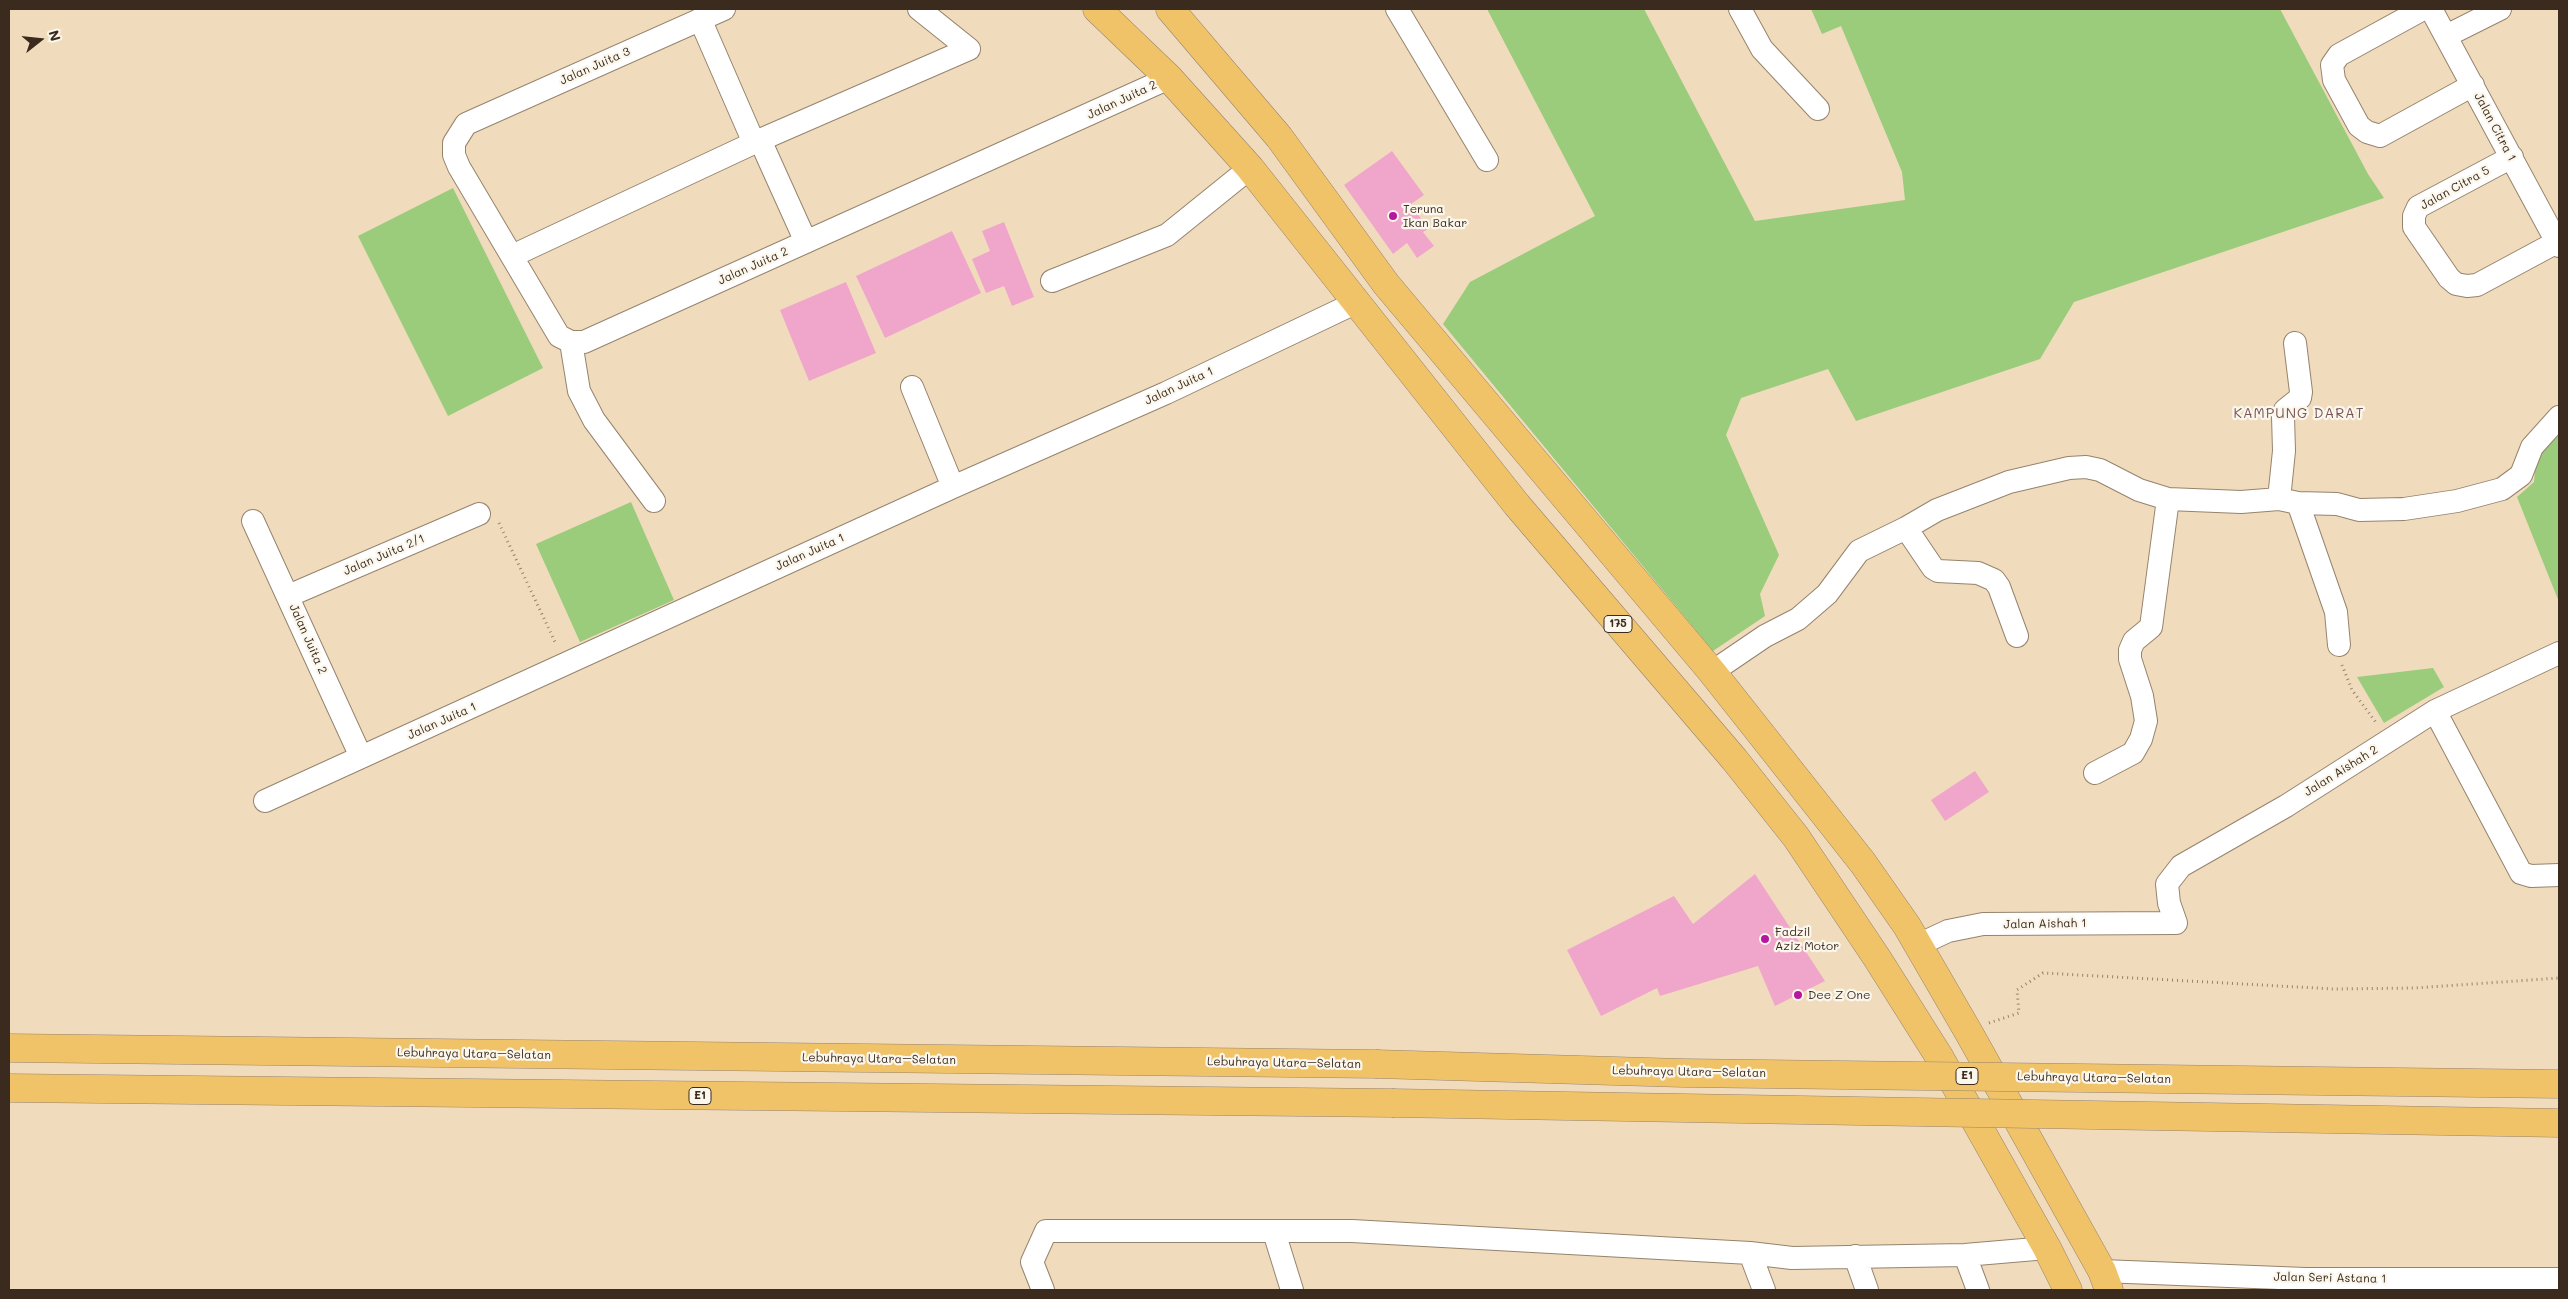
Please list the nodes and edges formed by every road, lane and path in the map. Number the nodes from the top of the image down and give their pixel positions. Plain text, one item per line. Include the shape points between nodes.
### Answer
1 (724, 9) edge
2 (919, 9) edge
3 (1097, 9) edge
4 (1170, 9) edge
5 (1397, 9) edge
6 (1740, 9) edge
7 (2423, 9) edge
8 (2431, 9) edge
9 (2500, 9) edge
10 (700, 19) junction
11 (2446, 36) junction
12 (1169, 78) junction
13 (2472, 85) junction
14 (1818, 109) dead end
15 (757, 141) junction
16 (2512, 158) junction
17 (1487, 160) dead end
18 (1250, 168) junction
19 (806, 242) junction
20 (2558, 244) edge
21 (512, 256) junction
22 (1052, 281) dead end
23 (1355, 303) junction
24 (571, 342) junction
25 (2295, 343) dead end
26 (912, 387) dead end
27 (2559, 417) edge
28 (953, 487) junction
29 (2168, 499) junction
30 (654, 501) dead end
31 (2288, 501) junction
32 (479, 514) joint
33 (253, 521) dead end
34 (1906, 528) junction
35 (288, 596) junction
36 (2017, 636) dead end
37 (2339, 645) joint
38 (2559, 653) edge
39 (566, 665) junction
40 (1712, 672) junction
41 (2435, 711) junction
42 (2390, 740) junction
43 (361, 757) junction
44 (2095, 773) dead end
45 (265, 801) dead end
46 (2559, 875) edge
47 (2176, 923) joint
48 (1918, 945) junction
49 (2559, 978) edge
50 (1969, 1033) junction
51 (9, 1048) edge
52 (2559, 1084) edge
53 (9, 1088) edge
54 (2559, 1123) edge
55 (1274, 1232) junction
56 (2047, 1248) junction
57 (1750, 1253) junction
58 (1965, 1255) junction
59 (1855, 1256) junction
60 (2559, 1279) edge
61 (2105, 1280) edge
62 (2202, 1282) edge
63 (2307, 1284) edge
64 (2393, 1284) edge
65 (2519, 1285) edge
66 (1043, 1290) edge
67 (1292, 1290) edge
68 (1764, 1290) edge
69 (1867, 1290) edge
70 (1978, 1290) edge
71 (2068, 1290) edge

1 - 10 street, Jalan Juita 3
2 - 15 street via 969,49
3 - 12 highway, 175
4 - 40 highway via 1280,137 1386,284
5 - 17 street
6 - 14 street via 1762,49
7 - 13 street via 2339,55 2332,65 2334,80 2359,126 2380,136
8 - 11 street, Jalan Citra 1
9 - 11 street
10 - 15 street
10 - 21 street, Jalan Juita 3 via 466,124 454,143 454,155
11 - 13 street, Jalan Citra 1
12 - 18 highway, 175
12 - 19 street, Jalan Juita 2
13 - 16 street, Jalan Citra 1
15 - 19 street
15 - 21 street
16 - 20 street, Jalan Citra 1
16 - 20 street, Jalan Citra 5 via 2418,207 2414,227 2449,278 2456,284 2467,286 2477,285
18 - 22 street via 1167,235
18 - 23 highway, 175
19 - 24 street, Jalan Juita 2 via 584,342
21 - 24 street via 559,336
23 - 28 street, Jalan Juita 1 via 1166,393
23 - 56 highway, 175 via 1517,505 1734,759 1796,837 1940,1058
24 - 30 street via 579,392 594,420
25 - 31 street via 2301,392 2300,398 2285,410 2283,416
26 - 28 street
27 - 31 street via 2532,447 2522,475 2490,494 2425,507 2388,510 2359,510 2321,502
28 - 39 street, Jalan Juita 1
29 - 31 street
29 - 34 street via 2139,490 2100,470 2069,468 2009,482 1937,510
29 - 44 street via 2151,627 2134,641 2130,650 2146,721 2133,752 2124,760
31 - 37 street via 2336,612
32 - 35 street, Jalan Juita 2/1
32 - 39 path via 492,515 499,524
33 - 35 street, Jalan Juita 2
34 - 36 street via 1938,571 1978,573 1994,580
34 - 40 street via 1859,551 1826,594 1798,619 1765,636
35 - 43 street, Jalan Juita 2
37 - 42 path via 2342,665 2352,690
38 - 41 street, Jalan Aishah 2
39 - 43 street, Jalan Juita 1
40 - 48 highway via 1863,863
41 - 42 street, Jalan Aishah 2
41 - 46 street via 2521,873
42 - 47 street, Jalan Aishah 2 via 2286,806 2181,866 2167,884
43 - 45 street, Jalan Juita 1
47 - 48 street, Jalan Aishah 1 via 1982,924 1948,931
48 - 50 highway
49 - 50 path via 2415,988 2334,989 2043,973 2018,990 2018,1013
50 - 61 highway
51 - 52 highway, Lebuhraya Utara–Selatan / E1, bridge via 1376,1064 1683,1073
53 - 54 highway, E1, bridge via 1392,1103
55 - 57 street via 1352,1231
55 - 66 street via 1046,1231 1032,1262
55 - 67 street
56 - 58 street
56 - 71 highway, 175
57 - 59 street via 1792,1258
57 - 68 street
58 - 59 street
58 - 70 street
59 - 69 street
60 - 65 street, Jalan Seri Astana 1
61 - 62 street, Jalan Seri Astana 1
62 - 63 street, Jalan Seri Astana 1
63 - 64 street, Jalan Seri Astana 1
64 - 65 street, Jalan Seri Astana 1

